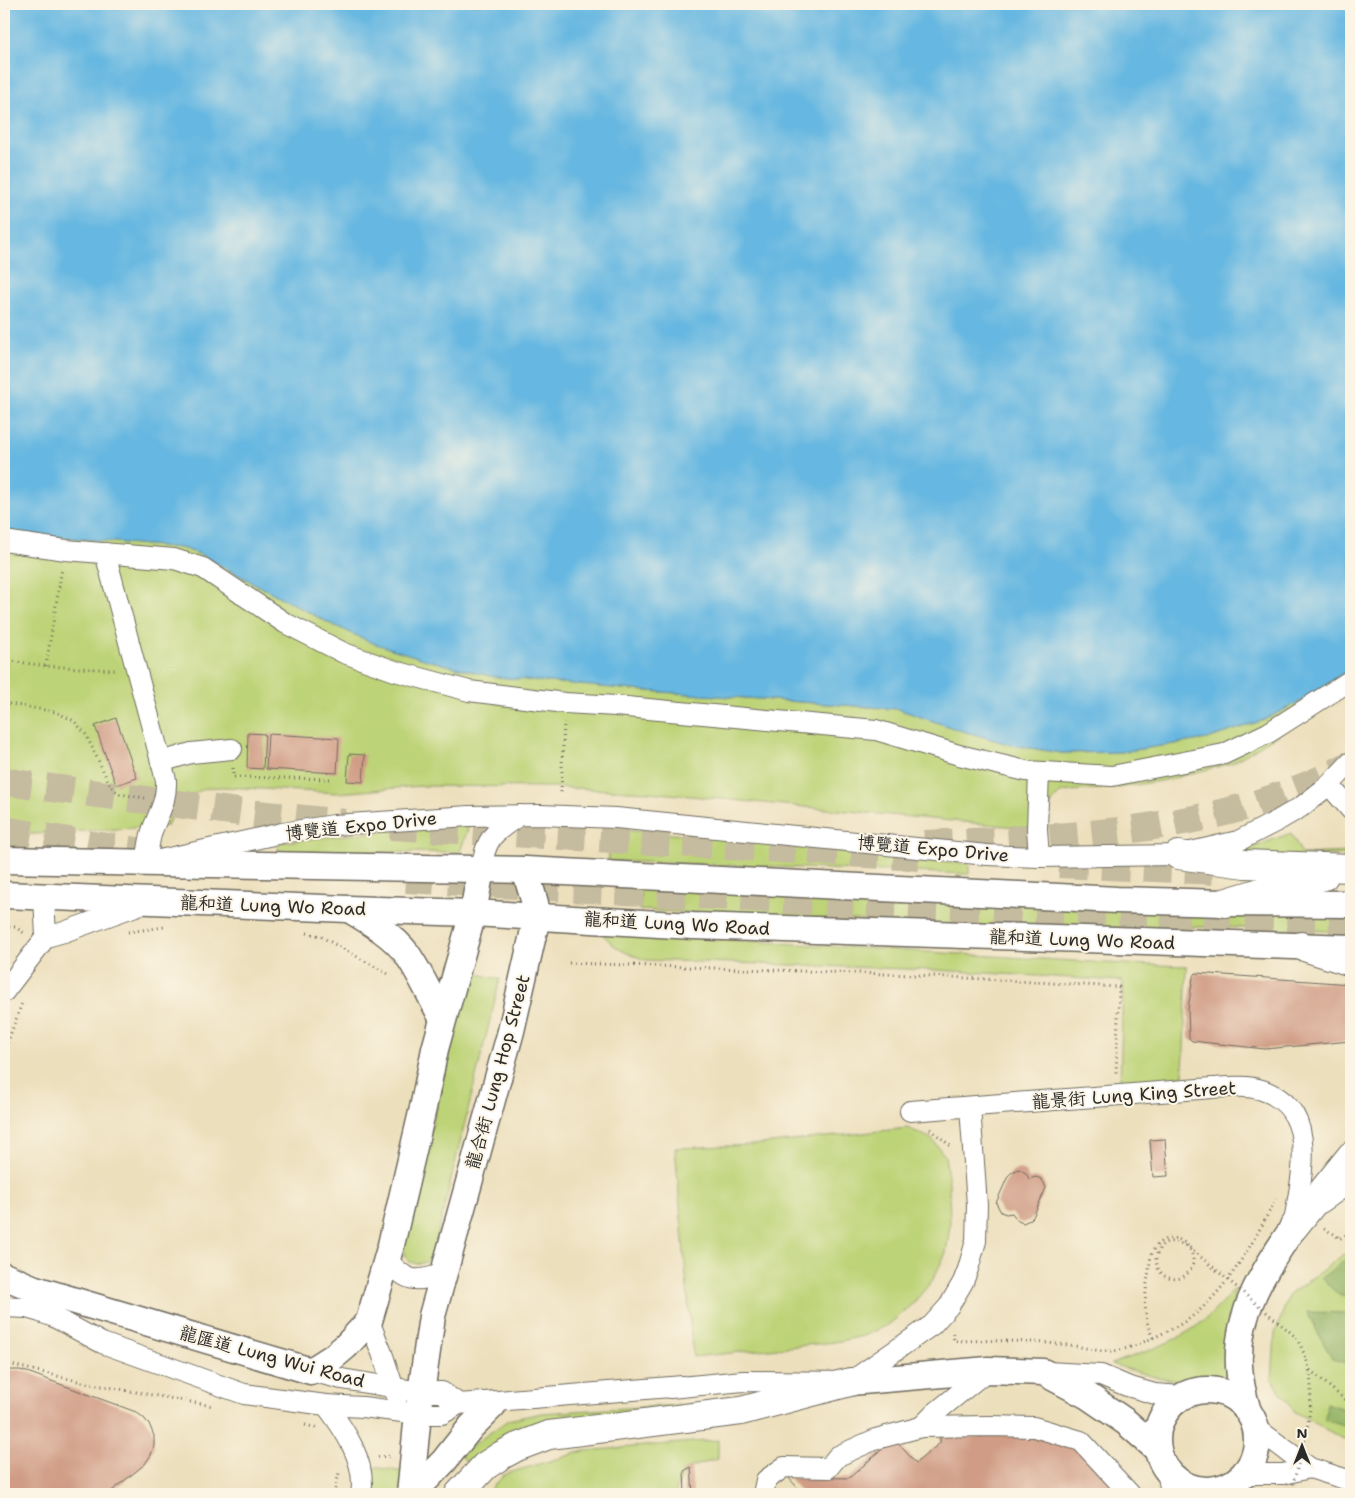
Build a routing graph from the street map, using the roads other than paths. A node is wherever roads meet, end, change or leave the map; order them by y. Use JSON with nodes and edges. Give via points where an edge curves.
{"nodes":[{"id":1,"x":4,"y":541,"type":"edge"},
{"id":2,"x":105,"y":553,"type":"junction"},
{"id":3,"x":1351,"y":680,"type":"edge"},
{"id":4,"x":232,"y":749,"type":"road end"},
{"id":5,"x":161,"y":762,"type":"junction"},
{"id":6,"x":1351,"y":762,"type":"edge"},
{"id":7,"x":1039,"y":772,"type":"junction"},
{"id":8,"x":1328,"y":785,"type":"junction"},
{"id":9,"x":1351,"y":810,"type":"edge"},
{"id":10,"x":520,"y":815,"type":"junction"},
{"id":11,"x":1178,"y":855,"type":"junction"},
{"id":12,"x":1039,"y":857,"type":"junction"},
{"id":13,"x":4,"y":860,"type":"edge"},
{"id":14,"x":146,"y":863,"type":"junction"},
{"id":15,"x":1351,"y":868,"type":"edge"},
{"id":16,"x":481,"y":869,"type":"junction"},
{"id":17,"x":525,"y":870,"type":"junction"},
{"id":18,"x":1351,"y":872,"type":"edge"},
{"id":19,"x":4,"y":895,"type":"edge"},
{"id":20,"x":44,"y":897,"type":"junction"},
{"id":21,"x":151,"y":901,"type":"junction"},
{"id":22,"x":1224,"y":903,"type":"junction"},
{"id":23,"x":1351,"y":904,"type":"edge"},
{"id":24,"x":348,"y":909,"type":"junction"},
{"id":25,"x":473,"y":913,"type":"junction"},
{"id":26,"x":537,"y":916,"type":"junction"},
{"id":27,"x":46,"y":937,"type":"junction"},
{"id":28,"x":1301,"y":946,"type":"junction"},
{"id":29,"x":1351,"y":948,"type":"edge"},
{"id":30,"x":1351,"y":962,"type":"edge"},
{"id":31,"x":4,"y":992,"type":"edge"},
{"id":32,"x":443,"y":1019,"type":"junction"},
{"id":33,"x":970,"y":1107,"type":"junction"},
{"id":34,"x":910,"y":1111,"type":"dead end"},
{"id":35,"x":1351,"y":1156,"type":"edge"},
{"id":36,"x":1351,"y":1182,"type":"edge"},
{"id":37,"x":1293,"y":1228,"type":"junction"},
{"id":38,"x":387,"y":1259,"type":"junction"},
{"id":39,"x":444,"y":1273,"type":"junction"},
{"id":40,"x":4,"y":1276,"type":"edge"},
{"id":41,"x":4,"y":1307,"type":"edge"},
{"id":42,"x":369,"y":1321,"type":"junction"},
{"id":43,"x":988,"y":1370,"type":"junction"},
{"id":44,"x":311,"y":1371,"type":"junction"},
{"id":45,"x":1043,"y":1372,"type":"junction"},
{"id":46,"x":850,"y":1382,"type":"junction"},
{"id":47,"x":683,"y":1386,"type":"junction"},
{"id":48,"x":394,"y":1387,"type":"junction"},
{"id":49,"x":1181,"y":1396,"type":"junction"},
{"id":50,"x":544,"y":1398,"type":"dead end"},
{"id":51,"x":459,"y":1404,"type":"junction"},
{"id":52,"x":326,"y":1405,"type":"junction"},
{"id":53,"x":493,"y":1405,"type":"joint"},
{"id":54,"x":413,"y":1406,"type":"junction"},
{"id":55,"x":1252,"y":1418,"type":"junction"},
{"id":56,"x":921,"y":1427,"type":"junction"},
{"id":57,"x":1310,"y":1468,"type":"junction"},
{"id":58,"x":1165,"y":1471,"type":"edge"},
{"id":59,"x":1351,"y":1481,"type":"edge"},
{"id":60,"x":1230,"y":1485,"type":"edge"},
{"id":61,"x":361,"y":1494,"type":"edge"},
{"id":62,"x":411,"y":1494,"type":"edge"},
{"id":63,"x":459,"y":1494,"type":"edge"},
{"id":64,"x":763,"y":1494,"type":"edge"},
{"id":65,"x":1130,"y":1494,"type":"edge"}],
"edges":[{"from":1,"to":2,"type":"street"},
{"from":2,"to":5,"type":"street"},
{"from":2,"to":7,"type":"street","via":[[174,559],[203,568],[286,624],[344,653],[469,691],[565,703],[876,730],[959,755]]},
{"from":3,"to":7,"type":"street","via":[[1268,733],[1224,754],[1112,776]]},
{"from":4,"to":5,"type":"street","via":[[191,753]]},
{"from":5,"to":14,"type":"street","via":[[166,792],[152,831]]},
{"from":6,"to":8,"type":"street","name":"博覽道 Expo Drive"},
{"from":7,"to":12,"type":"street"},
{"from":8,"to":9,"type":"street"},
{"from":8,"to":11,"type":"street","name":"博覽道 Expo Drive","via":[[1301,807],[1238,840]]},
{"from":10,"to":12,"type":"street","name":"博覽道 Expo Drive","via":[[616,818],[978,854]]},
{"from":10,"to":14,"type":"street","name":"博覽道 Expo Drive","via":[[334,825]]},
{"from":10,"to":16,"type":"street","via":[[488,840]]},
{"from":11,"to":12,"type":"street","name":"博覽道 Expo Drive"},
{"from":11,"to":15,"type":"highway","via":[[1245,864]]},
{"from":13,"to":14,"type":"main road"},
{"from":14,"to":16,"type":"main road"},
{"from":16,"to":17,"type":"main road"},
{"from":16,"to":25,"type":"main road"},
{"from":17,"to":22,"type":"main road"},
{"from":17,"to":26,"type":"main road","name":"龍合街 Lung Hop Street"},
{"from":18,"to":22,"type":"highway","via":[[1277,887]]},
{"from":19,"to":20,"type":"main road","name":"龍和道 Lung Wo Road"},
{"from":20,"to":21,"type":"main road","name":"龍和道 Lung Wo Road"},
{"from":20,"to":27,"type":"street"},
{"from":21,"to":24,"type":"main road","name":"龍和道 Lung Wo Road"},
{"from":21,"to":27,"type":"street"},
{"from":22,"to":23,"type":"main road"},
{"from":24,"to":25,"type":"main road","name":"龍和道 Lung Wo Road"},
{"from":24,"to":32,"type":"main road","via":[[385,933],[407,954]]},
{"from":25,"to":26,"type":"main road","name":"龍和道 Lung Wo Road"},
{"from":25,"to":32,"type":"main road"},
{"from":26,"to":28,"type":"main road","name":"龍和道 Lung Wo Road","via":[[712,927]]},
{"from":26,"to":39,"type":"main road","name":"龍合街 Lung Hop Street","via":[[511,1031]]},
{"from":27,"to":31,"type":"street"},
{"from":28,"to":29,"type":"main road","name":"龍和道 Lung Wo Road"},
{"from":28,"to":30,"type":"highway"},
{"from":32,"to":38,"type":"main road"},
{"from":33,"to":34,"type":"street","name":"龍景街 Lung King Street"},
{"from":33,"to":37,"type":"street","name":"龍景街 Lung King Street","via":[[1212,1088],[1248,1088],[1272,1094],[1291,1110],[1303,1137]]},
{"from":33,"to":46,"type":"street","via":[[977,1225],[973,1254],[963,1282],[949,1306],[932,1325]]},
{"from":35,"to":37,"type":"highway"},
{"from":36,"to":37,"type":"street"},
{"from":37,"to":55,"type":"main road","via":[[1266,1268],[1245,1316],[1239,1365]]},
{"from":38,"to":39,"type":"street","via":[[396,1271],[410,1280]]},
{"from":38,"to":42,"type":"main road"},
{"from":39,"to":54,"type":"main road","name":"龍合街 Lung Hop Street"},
{"from":40,"to":44,"type":"main road","name":"龍匯道 Lung Wui Road","via":[[35,1289]]},
{"from":41,"to":52,"type":"street","name":"龍匯道 Lung Wui Road","via":[[26,1308],[54,1317],[102,1343],[244,1394]]},
{"from":42,"to":44,"type":"main road","via":[[346,1346]]},
{"from":42,"to":48,"type":"street"},
{"from":43,"to":45,"type":"main road"},
{"from":43,"to":46,"type":"main road"},
{"from":43,"to":56,"type":"street"},
{"from":44,"to":48,"type":"street","name":"龍匯道 Lung Wui Road","via":[[342,1380]]},
{"from":45,"to":49,"type":"street","via":[[1101,1375],[1155,1394]]},
{"from":45,"to":58,"type":"main road","via":[[1088,1396],[1126,1422]]},
{"from":46,"to":47,"type":"street","via":[[742,1380]]},
{"from":46,"to":63,"type":"highway","via":[[740,1411],[568,1432],[532,1440],[485,1466]]},
{"from":47,"to":50,"type":"street"},
{"from":47,"to":51,"type":"street"},
{"from":48,"to":54,"type":"street","name":"龍匯道 Lung Wui Road"},
{"from":49,"to":55,"type":"main road","via":[[1199,1390],[1220,1391],[1240,1400]]},
{"from":49,"to":58,"type":"main road","via":[[1160,1420],[1156,1440]]},
{"from":51,"to":53,"type":"street"},
{"from":51,"to":54,"type":"street","name":"龍匯道 Lung Wui Road","via":[[442,1392]]},
{"from":52,"to":54,"type":"street","name":"龍匯道 Lung Wui Road"},
{"from":52,"to":61,"type":"street","via":[[344,1429],[358,1460]]},
{"from":53,"to":62,"type":"main road"},
{"from":54,"to":62,"type":"main road","name":"龍合街 Lung Hop Street"},
{"from":55,"to":57,"type":"street"},
{"from":55,"to":60,"type":"main road","via":[[1258,1441],[1256,1454]]},
{"from":56,"to":64,"type":"street","via":[[876,1439],[838,1456],[828,1468],[784,1467],[766,1480]]},
{"from":56,"to":65,"type":"street","via":[[1034,1427],[1081,1441]]},
{"from":57,"to":59,"type":"street"},
{"from":57,"to":60,"type":"street"},
{"from":58,"to":60,"type":"main road","via":[[1194,1488],[1206,1490]]}]}
